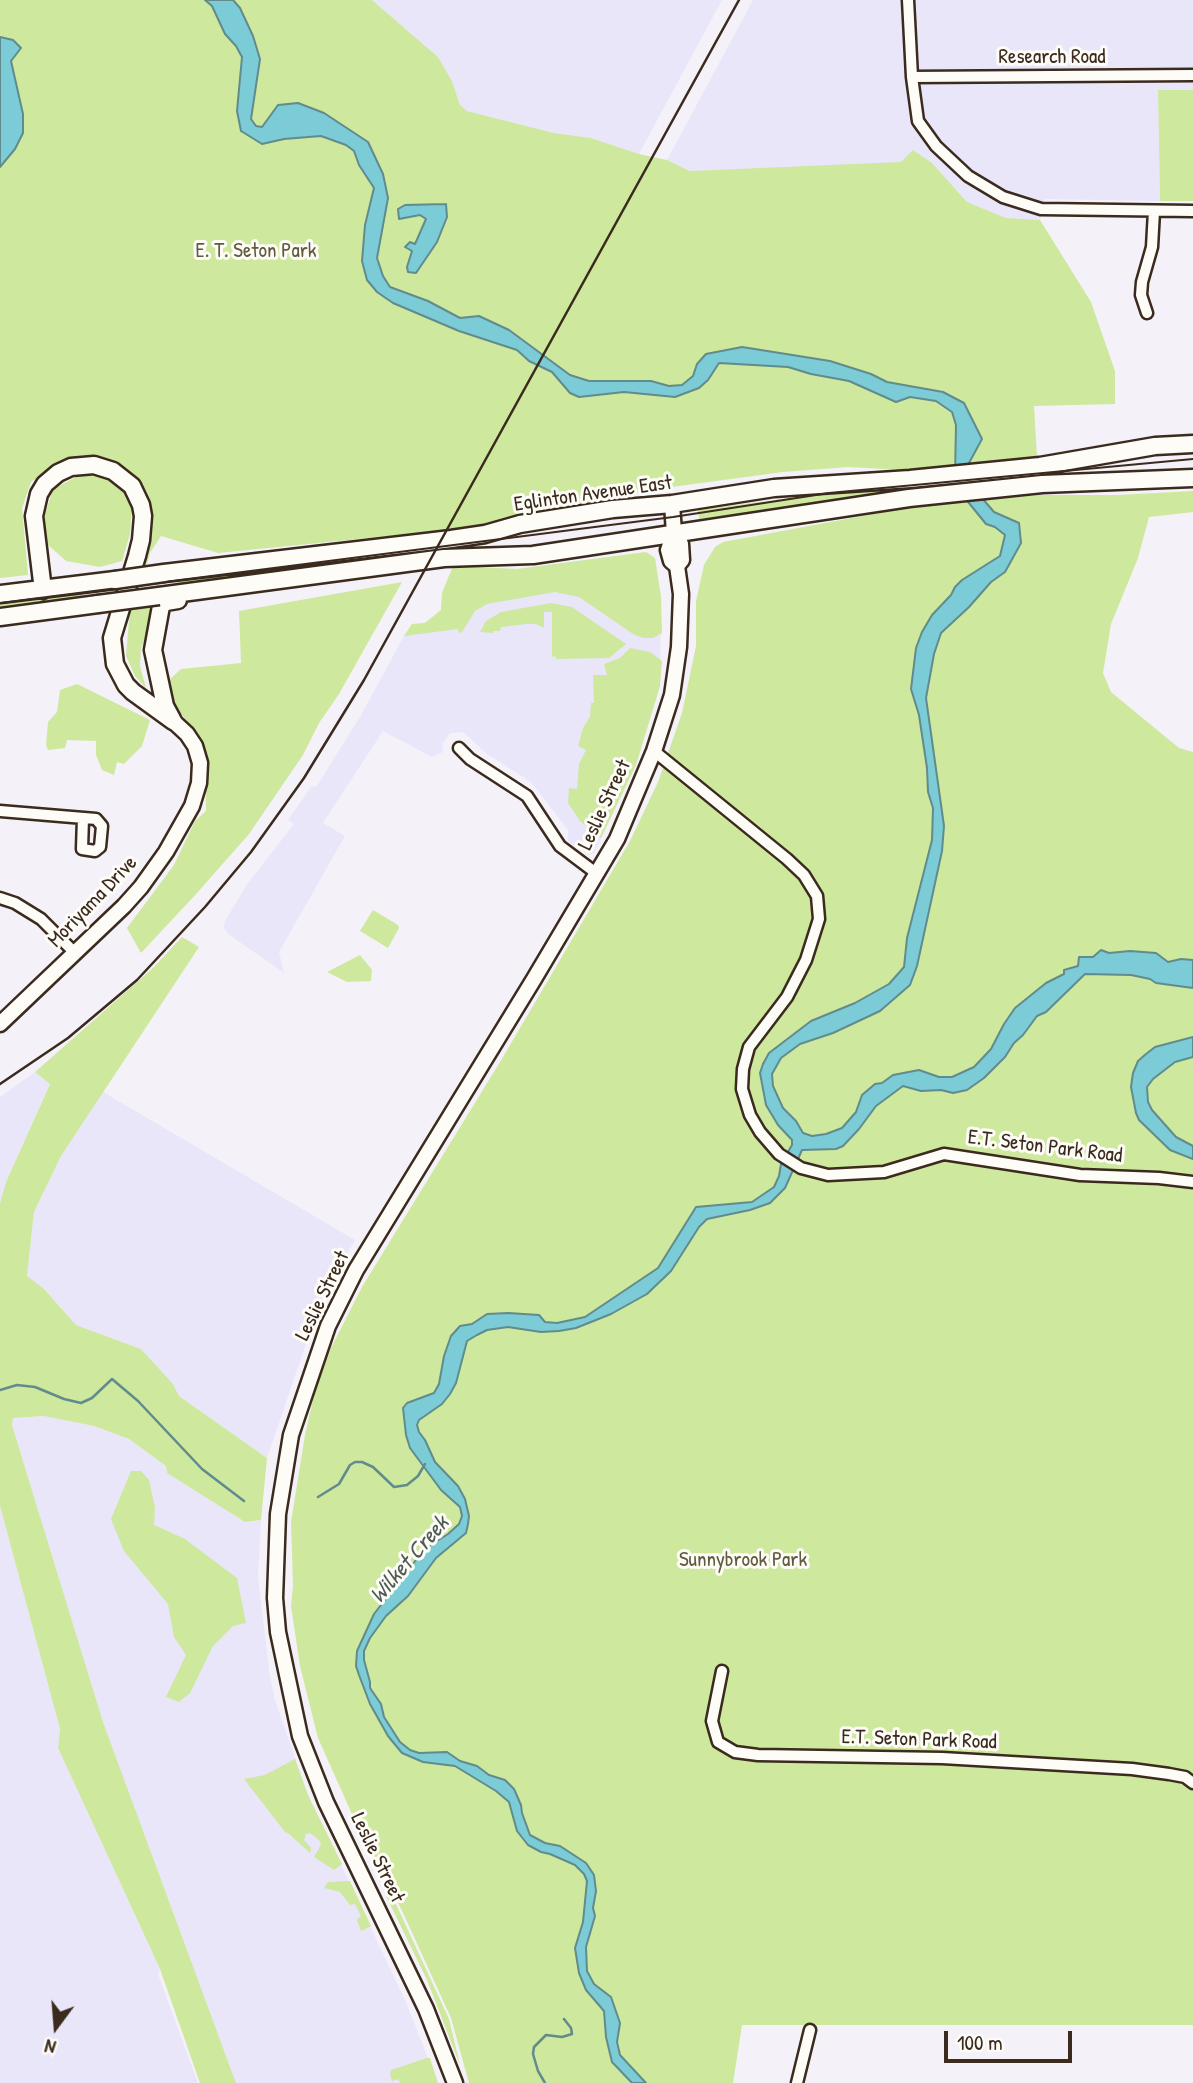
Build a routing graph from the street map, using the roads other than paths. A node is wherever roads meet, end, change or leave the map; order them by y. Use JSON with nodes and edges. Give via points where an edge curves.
{"nodes":[{"id":1,"x":908,"y":0,"type":"edge"},
{"id":2,"x":1193,"y":75,"type":"edge"},
{"id":3,"x":912,"y":77,"type":"junction"},
{"id":4,"x":1154,"y":211,"type":"junction"},
{"id":5,"x":1193,"y":211,"type":"edge"},
{"id":6,"x":1147,"y":313,"type":"dead end"},
{"id":7,"x":1193,"y":444,"type":"edge"},
{"id":8,"x":1193,"y":478,"type":"edge"},
{"id":9,"x":672,"y":504,"type":"junction"},
{"id":10,"x":674,"y":533,"type":"junction"},
{"id":11,"x":272,"y":581,"type":"junction"},
{"id":12,"x":43,"y":590,"type":"junction"},
{"id":13,"x":0,"y":594,"type":"edge"},
{"id":14,"x":0,"y":617,"type":"edge"},
{"id":15,"x":173,"y":721,"type":"junction"},
{"id":16,"x":459,"y":748,"type":"dead end"},
{"id":17,"x":654,"y":751,"type":"junction"},
{"id":18,"x":0,"y":811,"type":"edge"},
{"id":19,"x":83,"y":818,"type":"dead end"},
{"id":20,"x":596,"y":873,"type":"junction"},
{"id":21,"x":0,"y":898,"type":"edge"},
{"id":22,"x":75,"y":953,"type":"junction"},
{"id":23,"x":0,"y":1024,"type":"edge"},
{"id":24,"x":1193,"y":1182,"type":"edge"},
{"id":25,"x":722,"y":1671,"type":"dead end"},
{"id":26,"x":1193,"y":1783,"type":"edge"},
{"id":27,"x":810,"y":2030,"type":"dead end"},
{"id":28,"x":455,"y":2083,"type":"edge"},
{"id":29,"x":797,"y":2083,"type":"edge"}],
"edges":[{"from":1,"to":3,"type":"street"},
{"from":2,"to":3,"type":"street","name":"Research Road"},
{"from":3,"to":4,"type":"street","via":[[918,121],[968,176],[1041,209]]},
{"from":4,"to":5,"type":"street"},
{"from":4,"to":6,"type":"street","via":[[1152,247],[1141,295]]},
{"from":7,"to":9,"type":"main road","name":"Eglinton Avenue East","via":[[1040,466],[774,488]]},
{"from":8,"to":10,"type":"main road","via":[[1042,484],[909,498]]},
{"from":9,"to":10,"type":"main road","name":"Leslie Street"},
{"from":9,"to":12,"type":"main road","name":"Eglinton Avenue East","bridge":true,"via":[[520,524],[462,538]]},
{"from":10,"to":11,"type":"main road","via":[[533,555],[444,558]]},
{"from":10,"to":17,"type":"main road","name":"Leslie Street","via":[[681,544],[682,560],[677,566],[679,648],[672,695]]},
{"from":11,"to":14,"type":"main road","bridge":true},
{"from":11,"to":15,"type":"main road","via":[[161,606],[153,650],[165,706]]},
{"from":12,"to":13,"type":"main road","name":"Eglinton Avenue East"},
{"from":12,"to":15,"type":"main road","via":[[34,516],[39,494],[58,473],[71,467],[94,465],[113,471],[132,486],[143,516],[142,540],[112,638],[115,664],[133,692]]},
{"from":15,"to":22,"type":"main road","name":"Moriyama Drive","via":[[198,754],[197,794],[141,887]]},
{"from":16,"to":20,"type":"street","via":[[527,796],[560,846]]},
{"from":17,"to":20,"type":"main road","name":"Leslie Street","via":[[617,839]]},
{"from":17,"to":24,"type":"street","name":"E.T. Seton Park Road","via":[[804,874],[817,895],[820,919],[806,960],[787,997],[749,1047],[743,1069],[750,1115],[784,1158],[820,1175],[884,1172],[944,1154],[1080,1175]]},
{"from":18,"to":19,"type":"street"},
{"from":20,"to":28,"type":"main road","name":"Leslie Street","via":[[356,1270],[328,1326],[291,1435],[278,1514],[278,1632],[300,1736],[326,1802],[426,2009]]},
{"from":21,"to":22,"type":"street","via":[[41,919]]},
{"from":22,"to":23,"type":"main road","name":"Moriyama Drive"},
{"from":25,"to":26,"type":"street","name":"E.T. Seton Park Road","via":[[712,1721],[718,1742],[735,1752],[1132,1769],[1185,1777]]},
{"from":27,"to":29,"type":"street"}]}
